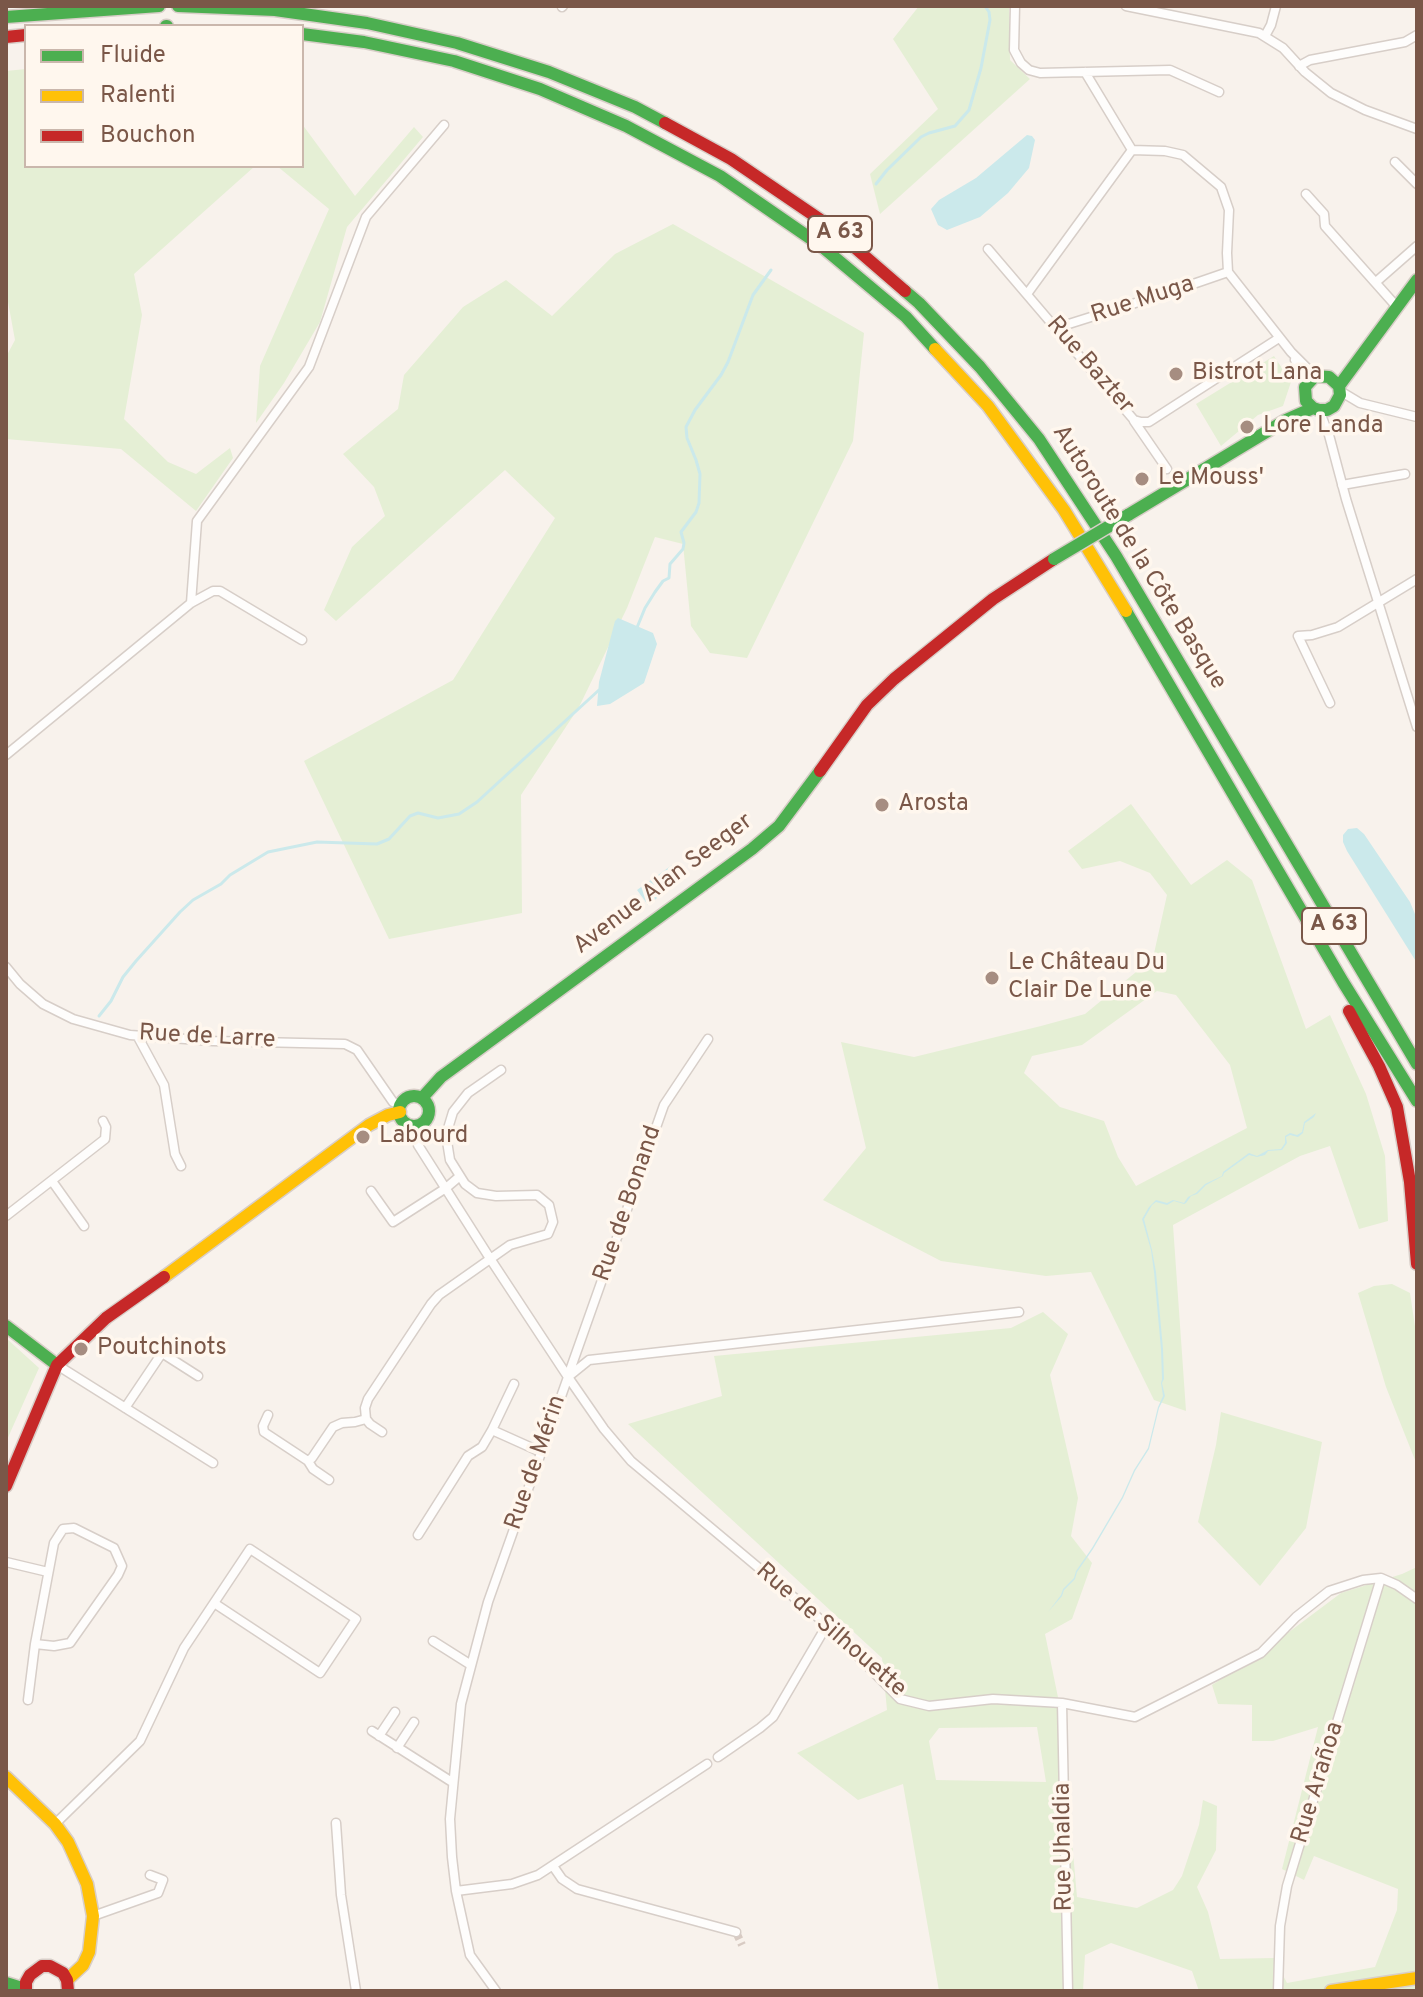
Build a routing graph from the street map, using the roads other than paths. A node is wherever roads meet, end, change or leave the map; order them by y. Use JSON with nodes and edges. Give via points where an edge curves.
{"nodes":[{"id":1,"x":159,"y":6,"type":"edge"},
{"id":2,"x":178,"y":6,"type":"edge"},
{"id":3,"x":1015,"y":6,"type":"edge"},
{"id":4,"x":1126,"y":6,"type":"edge"},
{"id":5,"x":1276,"y":6,"type":"edge"},
{"id":6,"x":6,"y":17,"type":"edge"},
{"id":7,"x":304,"y":34,"type":"edge"},
{"id":8,"x":1417,"y":35,"type":"edge"},
{"id":9,"x":1265,"y":36,"type":"junction"},
{"id":10,"x":1299,"y":66,"type":"junction"},
{"id":11,"x":1085,"y":72,"type":"junction"},
{"id":12,"x":1219,"y":92,"type":"dead end"},
{"id":13,"x":444,"y":125,"type":"dead end"},
{"id":14,"x":1417,"y":129,"type":"edge"},
{"id":15,"x":1132,"y":150,"type":"junction"},
{"id":16,"x":1395,"y":162,"type":"dead end"},
{"id":17,"x":1417,"y":184,"type":"edge"},
{"id":18,"x":1306,"y":194,"type":"dead end"},
{"id":19,"x":1417,"y":246,"type":"edge"},
{"id":20,"x":988,"y":249,"type":"dead end"},
{"id":21,"x":1228,"y":272,"type":"junction"},
{"id":22,"x":1417,"y":280,"type":"edge"},
{"id":23,"x":1376,"y":282,"type":"junction"},
{"id":24,"x":1027,"y":294,"type":"junction"},
{"id":25,"x":1397,"y":307,"type":"junction"},
{"id":26,"x":1056,"y":328,"type":"junction"},
{"id":27,"x":1279,"y":338,"type":"junction"},
{"id":28,"x":1291,"y":352,"type":"junction"},
{"id":29,"x":1307,"y":383,"type":"junction"},
{"id":30,"x":1328,"y":395,"type":"junction"},
{"id":31,"x":1305,"y":397,"type":"junction"},
{"id":32,"x":1417,"y":417,"type":"edge"},
{"id":33,"x":1134,"y":420,"type":"junction"},
{"id":34,"x":1286,"y":420,"type":"junction"},
{"id":35,"x":1167,"y":469,"type":"dead end"},
{"id":36,"x":1405,"y":474,"type":"dead end"},
{"id":37,"x":1342,"y":485,"type":"junction"},
{"id":38,"x":1417,"y":579,"type":"edge"},
{"id":39,"x":1378,"y":602,"type":"junction"},
{"id":40,"x":191,"y":603,"type":"junction"},
{"id":41,"x":302,"y":640,"type":"dead end"},
{"id":42,"x":1330,"y":703,"type":"dead end"},
{"id":43,"x":1417,"y":727,"type":"edge"},
{"id":44,"x":6,"y":755,"type":"edge"},
{"id":45,"x":6,"y":967,"type":"edge"},
{"id":46,"x":1343,"y":982,"type":"junction"},
{"id":47,"x":138,"y":1037,"type":"junction"},
{"id":48,"x":708,"y":1039,"type":"dead end"},
{"id":49,"x":1412,"y":1052,"type":"edge"},
{"id":50,"x":1417,"y":1064,"type":"edge"},
{"id":51,"x":501,"y":1070,"type":"dead end"},
{"id":52,"x":422,"y":1098,"type":"junction"},
{"id":53,"x":1417,"y":1101,"type":"edge"},
{"id":54,"x":400,"y":1108,"type":"junction"},
{"id":55,"x":103,"y":1121,"type":"dead end"},
{"id":56,"x":414,"y":1126,"type":"junction"},
{"id":57,"x":181,"y":1166,"type":"dead end"},
{"id":58,"x":460,"y":1176,"type":"junction"},
{"id":59,"x":52,"y":1181,"type":"junction"},
{"id":60,"x":446,"y":1188,"type":"junction"},
{"id":61,"x":371,"y":1191,"type":"dead end"},
{"id":62,"x":6,"y":1216,"type":"edge"},
{"id":63,"x":84,"y":1226,"type":"dead end"},
{"id":64,"x":491,"y":1260,"type":"junction"},
{"id":65,"x":1417,"y":1264,"type":"edge"},
{"id":66,"x":1019,"y":1312,"type":"dead end"},
{"id":67,"x":6,"y":1326,"type":"edge"},
{"id":68,"x":57,"y":1365,"type":"junction"},
{"id":69,"x":198,"y":1376,"type":"dead end"},
{"id":70,"x":568,"y":1377,"type":"junction"},
{"id":71,"x":514,"y":1384,"type":"dead end"},
{"id":72,"x":125,"y":1408,"type":"junction"},
{"id":73,"x":268,"y":1415,"type":"dead end"},
{"id":74,"x":366,"y":1419,"type":"junction"},
{"id":75,"x":492,"y":1430,"type":"junction"},
{"id":76,"x":382,"y":1432,"type":"dead end"},
{"id":77,"x":541,"y":1452,"type":"junction"},
{"id":78,"x":308,"y":1461,"type":"junction"},
{"id":79,"x":213,"y":1463,"type":"dead end"},
{"id":80,"x":329,"y":1480,"type":"dead end"},
{"id":81,"x":6,"y":1486,"type":"edge"},
{"id":82,"x":418,"y":1535,"type":"dead end"},
{"id":83,"x":6,"y":1562,"type":"edge"},
{"id":84,"x":48,"y":1572,"type":"junction"},
{"id":85,"x":1381,"y":1578,"type":"junction"},
{"id":86,"x":1417,"y":1599,"type":"edge"},
{"id":87,"x":214,"y":1603,"type":"junction"},
{"id":88,"x":827,"y":1625,"type":"junction"},
{"id":89,"x":433,"y":1641,"type":"dead end"},
{"id":90,"x":35,"y":1644,"type":"junction"},
{"id":91,"x":471,"y":1665,"type":"junction"},
{"id":92,"x":28,"y":1700,"type":"dead end"},
{"id":93,"x":1062,"y":1703,"type":"junction"},
{"id":94,"x":395,"y":1712,"type":"dead end"},
{"id":95,"x":414,"y":1722,"type":"dead end"},
{"id":96,"x":397,"y":1748,"type":"junction"},
{"id":97,"x":718,"y":1757,"type":"dead end"},
{"id":98,"x":707,"y":1764,"type":"dead end"},
{"id":99,"x":6,"y":1777,"type":"edge"},
{"id":100,"x":452,"y":1782,"type":"junction"},
{"id":101,"x":336,"y":1823,"type":"dead end"},
{"id":102,"x":55,"y":1824,"type":"junction"},
{"id":103,"x":553,"y":1866,"type":"junction"},
{"id":104,"x":150,"y":1875,"type":"dead end"},
{"id":105,"x":456,"y":1891,"type":"junction"},
{"id":106,"x":93,"y":1916,"type":"junction"},
{"id":107,"x":736,"y":1932,"type":"dead end"},
{"id":108,"x":1417,"y":1978,"type":"edge"},
{"id":109,"x":6,"y":1983,"type":"edge"},
{"id":110,"x":70,"y":1987,"type":"edge"},
{"id":111,"x":26,"y":1990,"type":"edge"},
{"id":112,"x":356,"y":1991,"type":"edge"},
{"id":113,"x":496,"y":1991,"type":"edge"},
{"id":114,"x":1068,"y":1991,"type":"edge"},
{"id":115,"x":1278,"y":1991,"type":"edge"},
{"id":116,"x":1331,"y":1991,"type":"edge"}],
"edges":[{"from":1,"to":6,"type":"main road"},
{"from":2,"to":49,"type":"main road","name":"Autoroute de la Côte Basque","number":"A 63","via":[[275,10],[367,23],[457,43],[549,72],[635,107],[731,159],[831,227],[919,303],[1039,439],[1116,556]]},
{"from":3,"to":11,"type":"street","via":[[1014,50],[1021,63],[1040,73]]},
{"from":4,"to":9,"type":"street"},
{"from":5,"to":9,"type":"street"},
{"from":7,"to":46,"type":"main road","name":"Autoroute de la Côte Basque","number":"A 63","via":[[454,61],[540,89],[626,126],[720,176],[820,245],[906,317],[988,406],[1064,510]]},
{"from":8,"to":10,"type":"street"},
{"from":9,"to":10,"type":"street"},
{"from":10,"to":14,"type":"street","via":[[1331,93]]},
{"from":11,"to":12,"type":"street","via":[[1170,70]]},
{"from":11,"to":15,"type":"street"},
{"from":13,"to":40,"type":"street","via":[[366,217],[309,367],[197,521]]},
{"from":15,"to":21,"type":"street","via":[[1183,155],[1221,187],[1229,210]]},
{"from":15,"to":24,"type":"street","name":"Rue Bazter"},
{"from":16,"to":17,"type":"street"},
{"from":18,"to":23,"type":"street","via":[[1324,214],[1325,226]]},
{"from":19,"to":23,"type":"street"},
{"from":20,"to":24,"type":"street","name":"Rue Bazter"},
{"from":21,"to":26,"type":"street","name":"Rue Muga"},
{"from":21,"to":27,"type":"street"},
{"from":22,"to":25,"type":"main road"},
{"from":23,"to":25,"type":"street"},
{"from":24,"to":26,"type":"street","name":"Rue Bazter"},
{"from":25,"to":30,"type":"main road"},
{"from":26,"to":33,"type":"street","name":"Rue Bazter"},
{"from":27,"to":28,"type":"street"},
{"from":27,"to":33,"type":"street","name":"Rue Bazter","via":[[1149,422]]},
{"from":28,"to":29,"type":"street"},
{"from":28,"to":30,"type":"street"},
{"from":29,"to":30,"type":"main road","via":[[1311,379]]},
{"from":29,"to":31,"type":"main road"},
{"from":30,"to":31,"type":"main road"},
{"from":30,"to":32,"type":"street"},
{"from":30,"to":34,"type":"main road"},
{"from":30,"to":37,"type":"street","via":[[1329,435]]},
{"from":31,"to":34,"type":"main road"},
{"from":33,"to":35,"type":"street"},
{"from":34,"to":52,"type":"main road","name":"Avenue Alan Seeger","bridge":true,"via":[[993,599],[867,705],[779,826],[441,1077]]},
{"from":36,"to":37,"type":"street"},
{"from":37,"to":39,"type":"street"},
{"from":38,"to":39,"type":"street"},
{"from":39,"to":42,"type":"street","via":[[1338,627],[1298,636]]},
{"from":39,"to":43,"type":"street"},
{"from":40,"to":41,"type":"street","via":[[220,591]]},
{"from":40,"to":44,"type":"street"},
{"from":45,"to":47,"type":"street","name":"Rue de Larre","via":[[43,1004],[73,1019]]},
{"from":46,"to":53,"type":"main road","name":"Autoroute de la Côte Basque","number":"A 63"},
{"from":46,"to":65,"type":"main road","via":[[1347,1007],[1397,1107]]},
{"from":47,"to":54,"type":"street","name":"Rue de Larre","via":[[345,1044],[357,1050]]},
{"from":47,"to":57,"type":"street","via":[[164,1085]]},
{"from":48,"to":70,"type":"street","name":"Rue de Bonand","via":[[664,1105]]},
{"from":49,"to":50,"type":"main road","name":"Autoroute de la Côte Basque","number":"A 63"},
{"from":51,"to":58,"type":"street","via":[[468,1093],[453,1112],[446,1135],[450,1160]]},
{"from":52,"to":54,"type":"main road","via":[[412,1096]]},
{"from":52,"to":56,"type":"main road","via":[[429,1115]]},
{"from":54,"to":56,"type":"main road","via":[[402,1120]]},
{"from":54,"to":68,"type":"main road","via":[[369,1125],[106,1318]]},
{"from":55,"to":59,"type":"street","via":[[105,1139]]},
{"from":56,"to":60,"type":"street","name":"Rue de Silhouette","via":[[418,1145]]},
{"from":58,"to":60,"type":"street"},
{"from":58,"to":64,"type":"street","via":[[477,1193],[537,1195],[549,1205],[553,1222],[548,1234],[510,1245]]},
{"from":59,"to":62,"type":"street"},
{"from":59,"to":63,"type":"street"},
{"from":60,"to":61,"type":"street","via":[[393,1222]]},
{"from":60,"to":64,"type":"street","name":"Rue de Silhouette"},
{"from":64,"to":70,"type":"street","name":"Rue de Silhouette"},
{"from":64,"to":74,"type":"street","via":[[431,1304],[368,1399]]},
{"from":66,"to":70,"type":"street","name":"Rue de Mérin","via":[[589,1360]]},
{"from":67,"to":68,"type":"main road"},
{"from":68,"to":72,"type":"street"},
{"from":68,"to":81,"type":"main road"},
{"from":69,"to":72,"type":"street","via":[[162,1353]]},
{"from":70,"to":77,"type":"street","name":"Rue de Mérin"},
{"from":70,"to":88,"type":"street","name":"Rue de Silhouette","via":[[631,1461]]},
{"from":71,"to":75,"type":"street"},
{"from":72,"to":79,"type":"street"},
{"from":73,"to":78,"type":"street","via":[[264,1432]]},
{"from":74,"to":76,"type":"street"},
{"from":74,"to":78,"type":"street","via":[[333,1427]]},
{"from":75,"to":77,"type":"street"},
{"from":75,"to":82,"type":"street","via":[[482,1447],[468,1456]]},
{"from":77,"to":91,"type":"street","name":"Rue de Mérin"},
{"from":78,"to":80,"type":"street"},
{"from":83,"to":84,"type":"street"},
{"from":84,"to":90,"type":"street"},
{"from":84,"to":90,"type":"street","via":[[54,1543],[63,1529],[74,1528],[114,1548],[122,1566],[70,1643]]},
{"from":85,"to":86,"type":"street"},
{"from":85,"to":93,"type":"street","name":"Rue de Silhouette","via":[[1329,1591],[1261,1653],[1135,1717]]},
{"from":85,"to":115,"type":"street","name":"Rue Arañoa","via":[[1287,1886]]},
{"from":87,"to":87,"type":"street","via":[[250,1549],[356,1619],[320,1673]]},
{"from":87,"to":102,"type":"street","via":[[184,1648],[140,1741]]},
{"from":88,"to":93,"type":"street","name":"Rue de Silhouette","via":[[900,1699],[929,1706],[993,1699]]},
{"from":88,"to":97,"type":"street","via":[[773,1717]]},
{"from":89,"to":91,"type":"street"},
{"from":90,"to":92,"type":"street"},
{"from":91,"to":100,"type":"street","name":"Rue de Mérin"},
{"from":93,"to":114,"type":"street","name":"Rue Uhaldia"},
{"from":94,"to":96,"type":"street","via":[[375,1733]]},
{"from":95,"to":96,"type":"street"},
{"from":96,"to":100,"type":"street"},
{"from":98,"to":103,"type":"street"},
{"from":99,"to":102,"type":"main road"},
{"from":100,"to":105,"type":"street","name":"Rue de Mérin"},
{"from":101,"to":112,"type":"street"},
{"from":102,"to":106,"type":"main road","via":[[87,1884]]},
{"from":103,"to":105,"type":"street","via":[[512,1884]]},
{"from":103,"to":107,"type":"street","via":[[577,1889]]},
{"from":104,"to":106,"type":"street","via":[[163,1880],[158,1893]]},
{"from":105,"to":113,"type":"street","name":"Rue de Mérin","via":[[470,1955]]},
{"from":106,"to":110,"type":"main road","via":[[89,1952]]},
{"from":108,"to":116,"type":"main road"},
{"from":109,"to":111,"type":"main road"},
{"from":110,"to":111,"type":"main road","via":[[57,1968],[42,1966],[30,1975]]}]}
